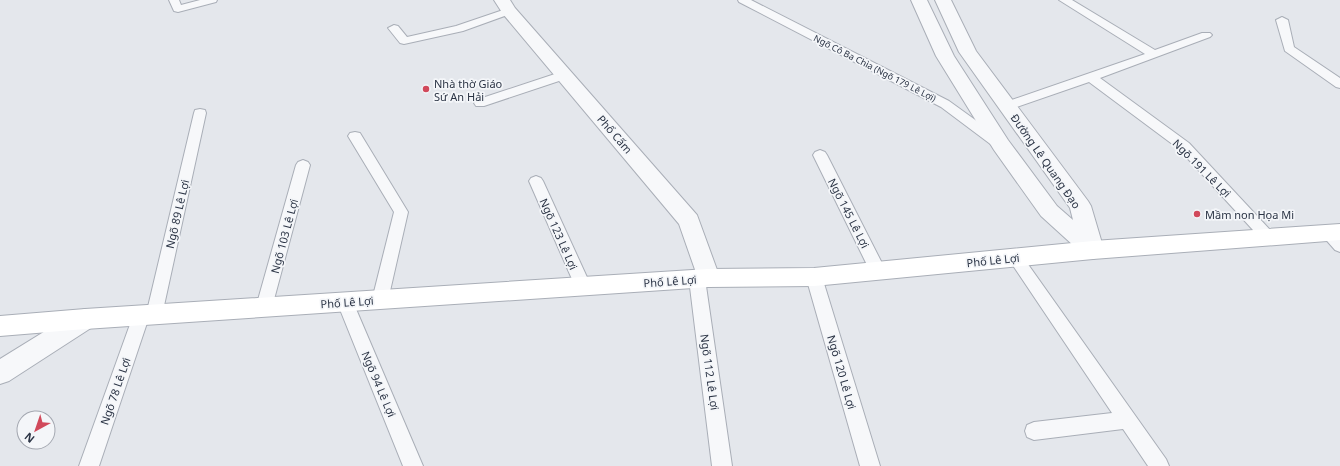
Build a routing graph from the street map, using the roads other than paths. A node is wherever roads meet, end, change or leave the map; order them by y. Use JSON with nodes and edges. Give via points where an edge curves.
{"nodes":[{"id":1,"x":174,"y":0,"type":"edge"},
{"id":2,"x":212,"y":0,"type":"edge"},
{"id":3,"x":743,"y":0,"type":"edge"},
{"id":4,"x":919,"y":0,"type":"edge"},
{"id":5,"x":943,"y":0,"type":"edge"},
{"id":6,"x":1064,"y":0,"type":"edge"},
{"id":7,"x":505,"y":5,"type":"edge"},
{"id":8,"x":1282,"y":20,"type":"dead end"},
{"id":9,"x":394,"y":28,"type":"dead end"},
{"id":10,"x":1206,"y":35,"type":"dead end"},
{"id":11,"x":1155,"y":55,"type":"junction"},
{"id":12,"x":564,"y":75,"type":"junction"},
{"id":13,"x":1091,"y":78,"type":"junction"},
{"id":14,"x":1340,"y":84,"type":"edge"},
{"id":15,"x":480,"y":103,"type":"dead end"},
{"id":16,"x":1007,"y":106,"type":"junction"},
{"id":17,"x":200,"y":113,"type":"dead end"},
{"id":18,"x":355,"y":136,"type":"dead end"},
{"id":19,"x":1001,"y":145,"type":"junction"},
{"id":20,"x":820,"y":154,"type":"dead end"},
{"id":21,"x":303,"y":165,"type":"dead end"},
{"id":22,"x":536,"y":181,"type":"dead end"},
{"id":23,"x":1268,"y":237,"type":"junction"},
{"id":24,"x":1336,"y":237,"type":"edge"},
{"id":25,"x":1093,"y":250,"type":"junction"},
{"id":26,"x":1015,"y":257,"type":"junction"},
{"id":27,"x":878,"y":271,"type":"junction"},
{"id":28,"x":814,"y":277,"type":"junction"},
{"id":29,"x":702,"y":279,"type":"junction"},
{"id":30,"x":583,"y":286,"type":"junction"},
{"id":31,"x":380,"y":300,"type":"junction"},
{"id":32,"x":345,"y":302,"type":"junction"},
{"id":33,"x":264,"y":307,"type":"junction"},
{"id":34,"x":147,"y":316,"type":"junction"},
{"id":35,"x":85,"y":319,"type":"junction"},
{"id":36,"x":0,"y":326,"type":"edge"},
{"id":37,"x":0,"y":373,"type":"edge"},
{"id":38,"x":1127,"y":420,"type":"junction"},
{"id":39,"x":1034,"y":431,"type":"dead end"},
{"id":40,"x":89,"y":466,"type":"edge"},
{"id":41,"x":413,"y":466,"type":"edge"},
{"id":42,"x":722,"y":466,"type":"edge"},
{"id":43,"x":870,"y":466,"type":"edge"},
{"id":44,"x":1159,"y":466,"type":"edge"}],
"edges":[{"from":1,"to":2,"type":"lane","via":[[178,9]]},
{"from":3,"to":19,"type":"lane","name":"Ngõ Cô Ba Chìa (Ngõ 179 Lê Lợi)","via":[[945,104]]},
{"from":4,"to":19,"type":"street","name":"Đường Lê Quang Đạo","via":[[945,56]]},
{"from":5,"to":16,"type":"street","name":"Đường Lê Quang Đạo","via":[[968,52]]},
{"from":6,"to":11,"type":"lane"},
{"from":7,"to":9,"type":"lane","via":[[459,29],[404,41]]},
{"from":7,"to":12,"type":"street","name":"Phố Cấm"},
{"from":8,"to":14,"type":"lane","via":[[1290,49]]},
{"from":10,"to":11,"type":"lane"},
{"from":11,"to":13,"type":"lane"},
{"from":12,"to":15,"type":"lane"},
{"from":12,"to":29,"type":"street","name":"Phố Cấm","via":[[689,221]]},
{"from":13,"to":16,"type":"lane"},
{"from":13,"to":23,"type":"lane","name":"Ngõ 191 Lê Lợi","via":[[1184,146]]},
{"from":16,"to":25,"type":"street","name":"Đường Lê Quang Đạo","via":[[1080,206]]},
{"from":17,"to":34,"type":"lane","name":"Ngõ 89 Lê Lợi"},
{"from":18,"to":31,"type":"lane","via":[[401,212]]},
{"from":19,"to":25,"type":"street","name":"Đường Lê Quang Đạo","via":[[1049,211]]},
{"from":20,"to":27,"type":"lane","name":"Ngõ 145 Lê Lợi"},
{"from":21,"to":33,"type":"lane","name":"Ngõ 103 Lê Lợi"},
{"from":22,"to":30,"type":"lane","name":"Ngõ 123 Lê Lợi"},
{"from":23,"to":24,"type":"main road","name":"Phố Lê Lợi"},
{"from":23,"to":25,"type":"main road","name":"Phố Lê Lợi"},
{"from":25,"to":26,"type":"main road","name":"Phố Lê Lợi"},
{"from":26,"to":27,"type":"main road","name":"Phố Lê Lợi"},
{"from":26,"to":38,"type":"lane"},
{"from":27,"to":28,"type":"main road","name":"Phố Lê Lợi"},
{"from":28,"to":29,"type":"main road","name":"Phố Lê Lợi"},
{"from":28,"to":43,"type":"lane","name":"Ngõ 120 Lê Lợi"},
{"from":29,"to":30,"type":"main road","name":"Phố Lê Lợi"},
{"from":29,"to":42,"type":"lane","name":"Ngõ 112 Lê Lợi"},
{"from":30,"to":31,"type":"main road","name":"Phố Lê Lợi"},
{"from":31,"to":32,"type":"main road","name":"Phố Lê Lợi"},
{"from":32,"to":33,"type":"main road","name":"Phố Lê Lợi"},
{"from":32,"to":41,"type":"lane","name":"Ngõ 94 Lê Lợi"},
{"from":33,"to":34,"type":"main road","name":"Phố Lê Lợi"},
{"from":34,"to":35,"type":"main road","name":"Phố Lê Lợi"},
{"from":34,"to":40,"type":"lane","name":"Ngõ 78 Lê Lợi"},
{"from":35,"to":36,"type":"main road","name":"Phố Lê Lợi"},
{"from":35,"to":37,"type":"street"},
{"from":38,"to":39,"type":"lane"},
{"from":38,"to":44,"type":"lane"}]}
